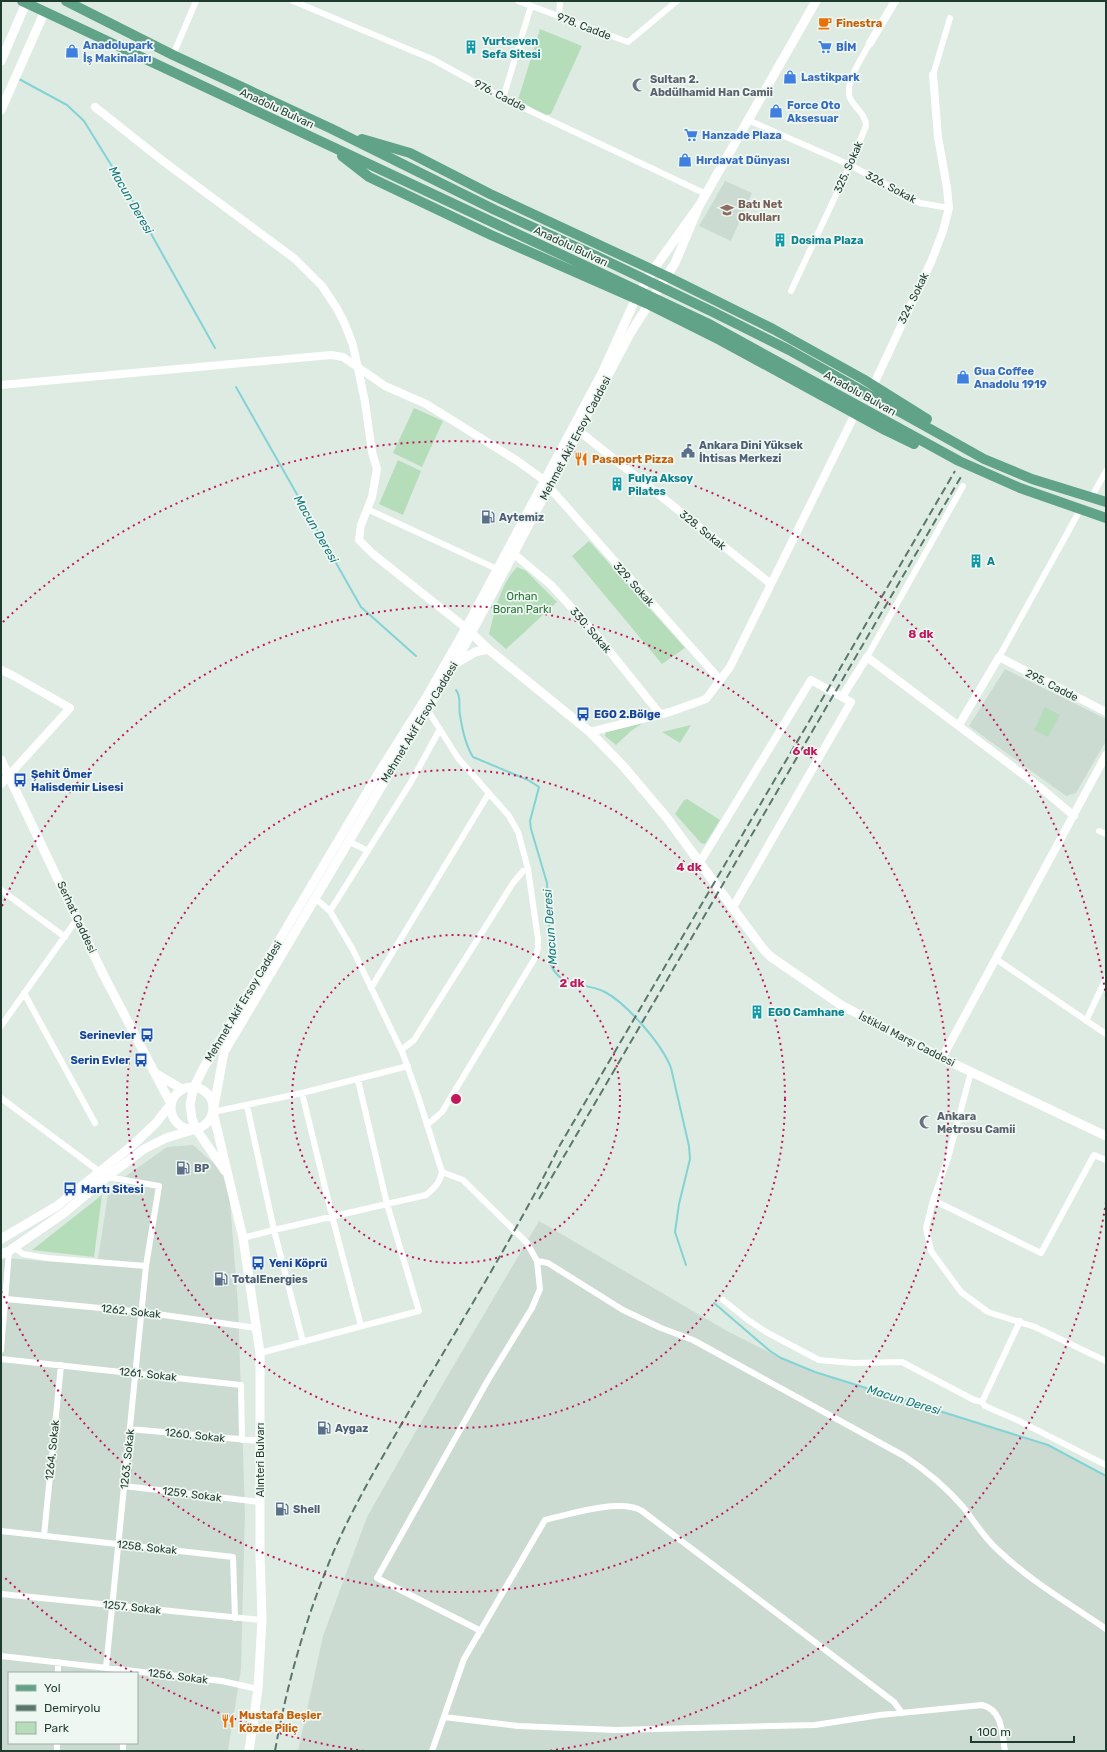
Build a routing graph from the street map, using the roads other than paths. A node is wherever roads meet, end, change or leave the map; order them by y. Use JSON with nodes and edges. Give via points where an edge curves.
{"nodes":[{"id":1,"x":66,"y":1,"type":"edge"},
{"id":2,"x":196,"y":1,"type":"edge"},
{"id":3,"x":293,"y":1,"type":"edge"},
{"id":4,"x":518,"y":1,"type":"edge"},
{"id":5,"x":560,"y":1,"type":"edge"},
{"id":6,"x":677,"y":1,"type":"edge"},
{"id":7,"x":816,"y":1,"type":"edge"},
{"id":8,"x":895,"y":1,"type":"edge"},
{"id":9,"x":24,"y":2,"type":"edge"},
{"id":10,"x":531,"y":6,"type":"junction"},
{"id":11,"x":44,"y":13,"type":"junction"},
{"id":12,"x":559,"y":16,"type":"junction"},
{"id":13,"x":950,"y":18,"type":"dead end"},
{"id":14,"x":870,"y":44,"type":"joint"},
{"id":15,"x":173,"y":55,"type":"junction"},
{"id":16,"x":1,"y":61,"type":"edge"},
{"id":17,"x":933,"y":75,"type":"joint"},
{"id":18,"x":503,"y":98,"type":"junction"},
{"id":19,"x":95,"y":106,"type":"dead end"},
{"id":20,"x":1,"y":110,"type":"edge"},
{"id":21,"x":748,"y":120,"type":"junction"},
{"id":22,"x":332,"y":129,"type":"junction"},
{"id":23,"x":326,"y":144,"type":"junction"},
{"id":24,"x":850,"y":165,"type":"junction"},
{"id":25,"x":706,"y":194,"type":"junction"},
{"id":26,"x":699,"y":206,"type":"junction"},
{"id":27,"x":949,"y":208,"type":"junction"},
{"id":28,"x":610,"y":250,"type":"junction"},
{"id":29,"x":653,"y":270,"type":"junction"},
{"id":30,"x":668,"y":277,"type":"junction"},
{"id":31,"x":597,"y":281,"type":"junction"},
{"id":32,"x":693,"y":289,"type":"junction"},
{"id":33,"x":790,"y":291,"type":"dead end"},
{"id":34,"x":636,"y":298,"type":"junction"},
{"id":35,"x":650,"y":305,"type":"junction"},
{"id":36,"x":679,"y":319,"type":"junction"},
{"id":37,"x":358,"y":366,"type":"junction"},
{"id":38,"x":1,"y":385,"type":"edge"},
{"id":39,"x":873,"y":386,"type":"junction"},
{"id":40,"x":855,"y":414,"type":"junction"},
{"id":41,"x":579,"y":431,"type":"junction"},
{"id":42,"x":963,"y":447,"type":"junction"},
{"id":43,"x":959,"y":461,"type":"junction"},
{"id":44,"x":1106,"y":471,"type":"edge"},
{"id":45,"x":546,"y":484,"type":"junction"},
{"id":46,"x":963,"y":486,"type":"dead end"},
{"id":47,"x":1091,"y":498,"type":"junction"},
{"id":48,"x":1106,"y":502,"type":"edge"},
{"id":49,"x":367,"y":509,"type":"junction"},
{"id":50,"x":1080,"y":510,"type":"junction"},
{"id":51,"x":1106,"y":518,"type":"edge"},
{"id":52,"x":514,"y":554,"type":"junction"},
{"id":53,"x":497,"y":569,"type":"junction"},
{"id":54,"x":771,"y":584,"type":"junction"},
{"id":55,"x":469,"y":630,"type":"junction"},
{"id":56,"x":461,"y":644,"type":"junction"},
{"id":57,"x":488,"y":649,"type":"junction"},
{"id":58,"x":475,"y":652,"type":"junction"},
{"id":59,"x":867,"y":657,"type":"junction"},
{"id":60,"x":999,"y":657,"type":"junction"},
{"id":61,"x":454,"y":664,"type":"junction"},
{"id":62,"x":1,"y":670,"type":"edge"},
{"id":63,"x":720,"y":680,"type":"junction"},
{"id":64,"x":842,"y":697,"type":"junction"},
{"id":65,"x":427,"y":709,"type":"junction"},
{"id":66,"x":1106,"y":712,"type":"edge"},
{"id":67,"x":660,"y":714,"type":"junction"},
{"id":68,"x":960,"y":725,"type":"junction"},
{"id":69,"x":440,"y":729,"type":"junction"},
{"id":70,"x":590,"y":732,"type":"junction"},
{"id":71,"x":1106,"y":755,"type":"edge"},
{"id":72,"x":1,"y":760,"type":"edge"},
{"id":73,"x":9,"y":774,"type":"junction"},
{"id":74,"x":1,"y":784,"type":"edge"},
{"id":75,"x":489,"y":793,"type":"junction"},
{"id":76,"x":1074,"y":816,"type":"junction"},
{"id":77,"x":1099,"y":831,"type":"dead end"},
{"id":78,"x":1106,"y":834,"type":"edge"},
{"id":79,"x":348,"y":841,"type":"junction"},
{"id":80,"x":368,"y":851,"type":"junction"},
{"id":81,"x":700,"y":862,"type":"junction"},
{"id":82,"x":528,"y":869,"type":"junction"},
{"id":83,"x":1,"y":890,"type":"edge"},
{"id":84,"x":315,"y":898,"type":"junction"},
{"id":85,"x":733,"y":907,"type":"junction"},
{"id":86,"x":330,"y":911,"type":"junction"},
{"id":87,"x":78,"y":919,"type":"junction"},
{"id":88,"x":65,"y":937,"type":"junction"},
{"id":89,"x":996,"y":959,"type":"junction"},
{"id":90,"x":1106,"y":978,"type":"edge"},
{"id":91,"x":371,"y":988,"type":"junction"},
{"id":92,"x":24,"y":993,"type":"junction"},
{"id":93,"x":1086,"y":1021,"type":"junction"},
{"id":94,"x":1,"y":1026,"type":"edge"},
{"id":95,"x":1106,"y":1034,"type":"edge"},
{"id":96,"x":401,"y":1050,"type":"junction"},
{"id":97,"x":942,"y":1058,"type":"junction"},
{"id":98,"x":408,"y":1066,"type":"junction"},
{"id":99,"x":204,"y":1067,"type":"junction"},
{"id":100,"x":971,"y":1072,"type":"junction"},
{"id":101,"x":155,"y":1073,"type":"junction"},
{"id":102,"x":358,"y":1080,"type":"junction"},
{"id":103,"x":194,"y":1087,"type":"junction"},
{"id":104,"x":182,"y":1089,"type":"junction"},
{"id":105,"x":302,"y":1093,"type":"junction"},
{"id":106,"x":1,"y":1098,"type":"edge"},
{"id":107,"x":171,"y":1104,"type":"junction"},
{"id":108,"x":247,"y":1106,"type":"junction"},
{"id":109,"x":213,"y":1112,"type":"junction"},
{"id":110,"x":95,"y":1123,"type":"dead end"},
{"id":111,"x":428,"y":1126,"type":"junction"},
{"id":112,"x":196,"y":1129,"type":"junction"},
{"id":113,"x":1106,"y":1136,"type":"edge"},
{"id":114,"x":134,"y":1144,"type":"junction"},
{"id":115,"x":140,"y":1153,"type":"junction"},
{"id":116,"x":1106,"y":1160,"type":"edge"},
{"id":117,"x":442,"y":1172,"type":"junction"},
{"id":118,"x":103,"y":1175,"type":"junction"},
{"id":119,"x":228,"y":1176,"type":"junction"},
{"id":120,"x":933,"y":1200,"type":"junction"},
{"id":121,"x":387,"y":1204,"type":"junction"},
{"id":122,"x":332,"y":1216,"type":"junction"},
{"id":123,"x":274,"y":1230,"type":"junction"},
{"id":124,"x":243,"y":1238,"type":"junction"},
{"id":125,"x":1,"y":1239,"type":"edge"},
{"id":126,"x":1,"y":1244,"type":"edge"},
{"id":127,"x":8,"y":1251,"type":"edge"},
{"id":128,"x":537,"y":1261,"type":"junction"},
{"id":129,"x":146,"y":1266,"type":"junction"},
{"id":130,"x":6,"y":1299,"type":"junction"},
{"id":131,"x":723,"y":1300,"type":"dead end"},
{"id":132,"x":142,"y":1312,"type":"junction"},
{"id":133,"x":1020,"y":1321,"type":"junction"},
{"id":134,"x":361,"y":1326,"type":"junction"},
{"id":135,"x":256,"y":1328,"type":"junction"},
{"id":136,"x":303,"y":1342,"type":"junction"},
{"id":137,"x":1,"y":1350,"type":"edge"},
{"id":138,"x":260,"y":1353,"type":"junction"},
{"id":139,"x":1,"y":1359,"type":"edge"},
{"id":140,"x":1106,"y":1361,"type":"edge"},
{"id":141,"x":61,"y":1365,"type":"junction"},
{"id":142,"x":135,"y":1373,"type":"junction"},
{"id":143,"x":982,"y":1402,"type":"junction"},
{"id":144,"x":130,"y":1429,"type":"junction"},
{"id":145,"x":242,"y":1440,"type":"junction"},
{"id":146,"x":260,"y":1441,"type":"junction"},
{"id":147,"x":1106,"y":1465,"type":"edge"},
{"id":148,"x":124,"y":1486,"type":"junction"},
{"id":149,"x":261,"y":1502,"type":"junction"},
{"id":150,"x":1,"y":1531,"type":"edge"},
{"id":151,"x":44,"y":1536,"type":"junction"},
{"id":152,"x":118,"y":1544,"type":"junction"},
{"id":153,"x":1,"y":1594,"type":"edge"},
{"id":154,"x":112,"y":1605,"type":"junction"},
{"id":155,"x":235,"y":1618,"type":"junction"},
{"id":156,"x":262,"y":1620,"type":"junction"},
{"id":157,"x":1106,"y":1629,"type":"edge"},
{"id":158,"x":481,"y":1631,"type":"junction"},
{"id":159,"x":1,"y":1656,"type":"edge"},
{"id":160,"x":58,"y":1662,"type":"junction"},
{"id":161,"x":106,"y":1668,"type":"junction"},
{"id":162,"x":124,"y":1671,"type":"edge"},
{"id":163,"x":58,"y":1672,"type":"edge"},
{"id":164,"x":138,"y":1672,"type":"edge"},
{"id":165,"x":258,"y":1689,"type":"junction"},
{"id":166,"x":902,"y":1713,"type":"junction"},
{"id":167,"x":444,"y":1717,"type":"junction"},
{"id":168,"x":249,"y":1749,"type":"edge"},
{"id":169,"x":432,"y":1751,"type":"edge"},
{"id":170,"x":1005,"y":1751,"type":"edge"}],
"edges":[{"from":1,"to":15,"type":"main road","name":"Anadolu Bulvarı"},
{"from":2,"to":15,"type":"street"},
{"from":3,"to":18,"type":"street","name":"976. Cadde","via":[[432,59]]},
{"from":4,"to":10,"type":"street","name":"978. Cadde"},
{"from":5,"to":12,"type":"street"},
{"from":6,"to":12,"type":"street","name":"978. Cadde","via":[[628,42]]},
{"from":7,"to":21,"type":"main road"},
{"from":8,"to":14,"type":"street"},
{"from":9,"to":11,"type":"main road","name":"Anadolu Bulvarı"},
{"from":9,"to":16,"type":"main road"},
{"from":10,"to":12,"type":"street","name":"978. Cadde"},
{"from":10,"to":18,"type":"street"},
{"from":11,"to":20,"type":"main road"},
{"from":11,"to":23,"type":"main road","name":"Anadolu Bulvarı"},
{"from":13,"to":17,"type":"street"},
{"from":14,"to":24,"type":"street","name":"325. Sokak","via":[[850,86],[849,96],[866,120],[866,126]]},
{"from":15,"to":22,"type":"main road","name":"Anadolu Bulvarı"},
{"from":17,"to":27,"type":"street","name":"324. Sokak","via":[[938,137]]},
{"from":18,"to":25,"type":"street","name":"976. Cadde"},
{"from":19,"to":37,"type":"street","via":[[163,161],[309,271],[322,286],[344,322]]},
{"from":21,"to":24,"type":"street","name":"326. Sokak"},
{"from":21,"to":25,"type":"main road"},
{"from":22,"to":28,"type":"main road","via":[[410,153]]},
{"from":22,"to":42,"type":"main road","name":"Anadolu Bulvarı","via":[[789,350]]},
{"from":23,"to":31,"type":"main road","via":[[369,177],[491,235]]},
{"from":23,"to":43,"type":"main road","name":"Anadolu Bulvarı","via":[[707,323]]},
{"from":24,"to":27,"type":"street","name":"326. Sokak","via":[[920,203]]},
{"from":24,"to":33,"type":"street","name":"325. Sokak"},
{"from":25,"to":26,"type":"main road"},
{"from":26,"to":29,"type":"main road","name":"Mehmet Akif Ersoy Caddesi"},
{"from":26,"to":30,"type":"main road","name":"Mehmet Akif Ersoy Caddesi"},
{"from":27,"to":39,"type":"street","name":"324. Sokak","via":[[944,232]]},
{"from":28,"to":29,"type":"main road"},
{"from":28,"to":31,"type":"main road","via":[[612,258],[608,272]]},
{"from":29,"to":30,"type":"main road"},
{"from":29,"to":34,"type":"main road","name":"Mehmet Akif Ersoy Caddesi"},
{"from":30,"to":32,"type":"main road"},
{"from":30,"to":35,"type":"main road","name":"Mehmet Akif Ersoy Caddesi"},
{"from":31,"to":34,"type":"main road"},
{"from":32,"to":36,"type":"main road","via":[[681,302]]},
{"from":32,"to":39,"type":"main road","via":[[773,329]]},
{"from":34,"to":35,"type":"main road"},
{"from":34,"to":45,"type":"main road","name":"Mehmet Akif Ersoy Caddesi","via":[[603,371]]},
{"from":35,"to":36,"type":"main road"},
{"from":35,"to":41,"type":"main road","name":"Mehmet Akif Ersoy Caddesi","via":[[631,332]]},
{"from":36,"to":40,"type":"main road"},
{"from":37,"to":38,"type":"street","name":"329. Sokak","via":[[343,357],[331,355]]},
{"from":37,"to":45,"type":"street","name":"329. Sokak","via":[[385,386],[426,404],[516,460]]},
{"from":37,"to":49,"type":"street","via":[[377,469]]},
{"from":39,"to":42,"type":"main road","via":[[958,439]]},
{"from":40,"to":43,"type":"main road","via":[[908,441]]},
{"from":40,"to":54,"type":"street"},
{"from":41,"to":45,"type":"main road","name":"Mehmet Akif Ersoy Caddesi"},
{"from":41,"to":54,"type":"street","name":"328. Sokak"},
{"from":42,"to":47,"type":"main road","name":"Anadolu Bulvarı","via":[[984,459],[1032,479]]},
{"from":43,"to":50,"type":"main road","name":"Anadolu Bulvarı","via":[[1020,488]]},
{"from":44,"to":47,"type":"street"},
{"from":45,"to":52,"type":"main road","name":"Mehmet Akif Ersoy Caddesi"},
{"from":45,"to":53,"type":"main road","name":"Mehmet Akif Ersoy Caddesi"},
{"from":45,"to":63,"type":"street","name":"329. Sokak"},
{"from":46,"to":59,"type":"street"},
{"from":47,"to":48,"type":"main road","name":"Anadolu Bulvarı"},
{"from":49,"to":53,"type":"street"},
{"from":49,"to":55,"type":"street","via":[[359,540]]},
{"from":50,"to":51,"type":"main road","name":"Anadolu Bulvarı"},
{"from":50,"to":60,"type":"street"},
{"from":52,"to":55,"type":"main road","name":"Mehmet Akif Ersoy Caddesi"},
{"from":52,"to":67,"type":"street","name":"330. Sokak","via":[[551,585],[599,638]]},
{"from":53,"to":55,"type":"main road","name":"Mehmet Akif Ersoy Caddesi"},
{"from":54,"to":63,"type":"street","via":[[730,667]]},
{"from":55,"to":56,"type":"main road","name":"Mehmet Akif Ersoy Caddesi"},
{"from":55,"to":57,"type":"main road","name":"İstiklal Marşı Caddesi"},
{"from":56,"to":58,"type":"main road"},
{"from":56,"to":61,"type":"main road","name":"Mehmet Akif Ersoy Caddesi"},
{"from":56,"to":99,"type":"main road","name":"Mehmet Akif Ersoy Caddesi","via":[[378,774]]},
{"from":57,"to":58,"type":"main road"},
{"from":57,"to":70,"type":"main road","name":"İstiklal Marşı Caddesi"},
{"from":58,"to":61,"type":"main road"},
{"from":59,"to":64,"type":"street"},
{"from":59,"to":68,"type":"street"},
{"from":60,"to":66,"type":"street","name":"295. Cadde"},
{"from":60,"to":68,"type":"street"},
{"from":61,"to":65,"type":"main road","name":"Mehmet Akif Ersoy Caddesi"},
{"from":62,"to":73,"type":"street","via":[[70,708]]},
{"from":63,"to":67,"type":"street","via":[[706,699]]},
{"from":64,"to":81,"type":"street","via":[[811,680]]},
{"from":64,"to":85,"type":"street","via":[[851,702]]},
{"from":65,"to":69,"type":"street"},
{"from":65,"to":79,"type":"main road","name":"Mehmet Akif Ersoy Caddesi"},
{"from":67,"to":70,"type":"street"},
{"from":68,"to":76,"type":"street"},
{"from":69,"to":75,"type":"street","via":[[458,758]]},
{"from":69,"to":80,"type":"street"},
{"from":70,"to":81,"type":"main road","name":"İstiklal Marşı Caddesi","via":[[647,793]]},
{"from":71,"to":76,"type":"street"},
{"from":72,"to":73,"type":"main road","name":"Serhat Caddesi"},
{"from":73,"to":74,"type":"street"},
{"from":73,"to":87,"type":"main road","name":"Serhat Caddesi"},
{"from":75,"to":82,"type":"street","via":[[514,824]]},
{"from":75,"to":91,"type":"street"},
{"from":76,"to":89,"type":"street"},
{"from":77,"to":78,"type":"street"},
{"from":79,"to":80,"type":"street"},
{"from":79,"to":84,"type":"main road","name":"Mehmet Akif Ersoy Caddesi"},
{"from":80,"to":86,"type":"street"},
{"from":81,"to":85,"type":"main road","name":"İstiklal Marşı Caddesi"},
{"from":82,"to":96,"type":"street","via":[[513,883],[414,1040]]},
{"from":82,"to":111,"type":"street","via":[[538,939],[537,953],[442,1112]]},
{"from":83,"to":88,"type":"street"},
{"from":84,"to":86,"type":"street"},
{"from":84,"to":109,"type":"main road","name":"Mehmet Akif Ersoy Caddesi","via":[[224,1052]]},
{"from":85,"to":97,"type":"main road","name":"İstiklal Marşı Caddesi","via":[[771,957],[841,1005]]},
{"from":86,"to":91,"type":"street"},
{"from":87,"to":88,"type":"street"},
{"from":87,"to":101,"type":"main road","name":"Serhat Caddesi","via":[[103,974]]},
{"from":88,"to":92,"type":"street"},
{"from":89,"to":93,"type":"street"},
{"from":89,"to":97,"type":"street"},
{"from":90,"to":93,"type":"street"},
{"from":91,"to":96,"type":"street"},
{"from":92,"to":94,"type":"street"},
{"from":92,"to":110,"type":"street"},
{"from":93,"to":95,"type":"street"},
{"from":96,"to":98,"type":"street"},
{"from":97,"to":100,"type":"main road","name":"İstiklal Marşı Caddesi"},
{"from":98,"to":102,"type":"street"},
{"from":98,"to":111,"type":"street"},
{"from":99,"to":103,"type":"main road","name":"Mehmet Akif Ersoy Caddesi"},
{"from":99,"to":104,"type":"main road","name":"Mehmet Akif Ersoy Caddesi"},
{"from":100,"to":113,"type":"main road","name":"İstiklal Marşı Caddesi"},
{"from":100,"to":120,"type":"street","via":[[948,1158]]},
{"from":101,"to":104,"type":"main road"},
{"from":101,"to":107,"type":"main road","name":"Serhat Caddesi"},
{"from":102,"to":105,"type":"street"},
{"from":102,"to":121,"type":"street"},
{"from":103,"to":104,"type":"main road"},
{"from":103,"to":109,"type":"main road","name":"Alınteri Bulvarı","via":[[200,1088],[209,1096]]},
{"from":103,"to":112,"type":"main road","name":"Mehmet Akif Ersoy Caddesi","via":[[190,1104]]},
{"from":104,"to":107,"type":"main road","name":"Mehmet Akif Ersoy Caddesi","via":[[177,1092]]},
{"from":105,"to":108,"type":"street"},
{"from":105,"to":122,"type":"street"},
{"from":106,"to":118,"type":"street"},
{"from":107,"to":112,"type":"main road","name":"Serhat Caddesi","via":[[172,1117],[176,1123],[189,1129]]},
{"from":107,"to":114,"type":"main road","via":[[156,1124]]},
{"from":108,"to":109,"type":"street"},
{"from":108,"to":123,"type":"street"},
{"from":109,"to":112,"type":"main road","via":[[207,1123]]},
{"from":109,"to":119,"type":"main road","name":"Alınteri Bulvarı"},
{"from":111,"to":117,"type":"street"},
{"from":112,"to":115,"type":"main road","via":[[166,1138]]},
{"from":112,"to":119,"type":"main road","name":"Alınteri Bulvarı"},
{"from":114,"to":115,"type":"main road"},
{"from":114,"to":118,"type":"main road"},
{"from":115,"to":118,"type":"main road"},
{"from":116,"to":120,"type":"street","via":[[1094,1155],[1042,1253]]},
{"from":117,"to":121,"type":"street","via":[[435,1187],[426,1194]]},
{"from":117,"to":128,"type":"street","via":[[462,1180],[527,1243]]},
{"from":118,"to":125,"type":"main road"},
{"from":118,"to":127,"type":"main road","via":[[64,1213]]},
{"from":118,"to":129,"type":"street","name":"1263. Sokak","via":[[158,1186]]},
{"from":119,"to":124,"type":"main road","name":"Alınteri Bulvarı"},
{"from":120,"to":133,"type":"street","via":[[926,1228],[931,1251],[961,1292],[988,1312]]},
{"from":121,"to":122,"type":"street"},
{"from":121,"to":134,"type":"street","via":[[419,1311]]},
{"from":122,"to":123,"type":"street"},
{"from":122,"to":134,"type":"street"},
{"from":123,"to":124,"type":"street"},
{"from":123,"to":136,"type":"street"},
{"from":124,"to":135,"type":"main road","name":"Alınteri Bulvarı"},
{"from":126,"to":127,"type":"main road"},
{"from":127,"to":129,"type":"street","via":[[47,1258]]},
{"from":127,"to":130,"type":"street"},
{"from":128,"to":157,"type":"street","via":[[548,1263],[623,1310],[693,1340],[904,1456],[927,1471],[946,1488],[986,1538],[1006,1558]]},
{"from":128,"to":158,"type":"street","via":[[540,1288],[532,1308],[488,1380],[377,1578]]},
{"from":129,"to":132,"type":"street","name":"1263. Sokak"},
{"from":130,"to":132,"type":"street","name":"1262. Sokak"},
{"from":130,"to":137,"type":"street"},
{"from":131,"to":143,"type":"street","via":[[766,1332],[819,1360],[852,1363],[902,1362]]},
{"from":132,"to":135,"type":"street","name":"1262. Sokak"},
{"from":132,"to":142,"type":"street","name":"1263. Sokak"},
{"from":133,"to":140,"type":"street"},
{"from":133,"to":143,"type":"street"},
{"from":134,"to":136,"type":"street"},
{"from":135,"to":138,"type":"main road","name":"Alınteri Bulvarı"},
{"from":136,"to":138,"type":"street"},
{"from":138,"to":146,"type":"main road","name":"Alınteri Bulvarı"},
{"from":139,"to":141,"type":"street","name":"1261. Sokak"},
{"from":141,"to":142,"type":"street","name":"1261. Sokak"},
{"from":141,"to":151,"type":"street","name":"1264. Sokak"},
{"from":142,"to":144,"type":"street","name":"1263. Sokak"},
{"from":142,"to":145,"type":"street","name":"1261. Sokak","via":[[241,1385]]},
{"from":143,"to":147,"type":"street","via":[[985,1406]]},
{"from":144,"to":145,"type":"street","name":"1260. Sokak"},
{"from":144,"to":148,"type":"street","name":"1263. Sokak"},
{"from":145,"to":146,"type":"street","name":"1260. Sokak"},
{"from":146,"to":149,"type":"main road","name":"Alınteri Bulvarı"},
{"from":148,"to":149,"type":"street","name":"1259. Sokak"},
{"from":148,"to":152,"type":"street","name":"1263. Sokak"},
{"from":149,"to":156,"type":"main road","name":"Alınteri Bulvarı"},
{"from":150,"to":151,"type":"street","name":"1258. Sokak"},
{"from":151,"to":152,"type":"street","name":"1258. Sokak"},
{"from":152,"to":154,"type":"street","name":"1263. Sokak"},
{"from":152,"to":155,"type":"street","name":"1258. Sokak","via":[[233,1557]]},
{"from":153,"to":154,"type":"street","name":"1257. Sokak"},
{"from":154,"to":155,"type":"street","name":"1257. Sokak"},
{"from":154,"to":161,"type":"street","name":"1263. Sokak"},
{"from":155,"to":156,"type":"street","name":"1257. Sokak"},
{"from":156,"to":165,"type":"main road","name":"Alınteri Bulvarı"},
{"from":158,"to":166,"type":"street","via":[[545,1520],[578,1511],[630,1506],[642,1511],[804,1632],[894,1702]]},
{"from":158,"to":167,"type":"street","via":[[464,1659]]},
{"from":159,"to":160,"type":"street","name":"1256. Sokak"},
{"from":160,"to":161,"type":"street","name":"1256. Sokak"},
{"from":160,"to":163,"type":"street"},
{"from":161,"to":162,"type":"street","name":"1256. Sokak"},
{"from":164,"to":165,"type":"street","name":"1256. Sokak","via":[[222,1681]]},
{"from":165,"to":168,"type":"main road","name":"Alınteri Bulvarı"},
{"from":166,"to":167,"type":"street","via":[[815,1725],[604,1730],[518,1726]]},
{"from":166,"to":170,"type":"street","via":[[986,1706],[995,1712],[999,1719]]},
{"from":167,"to":169,"type":"street"}]}
